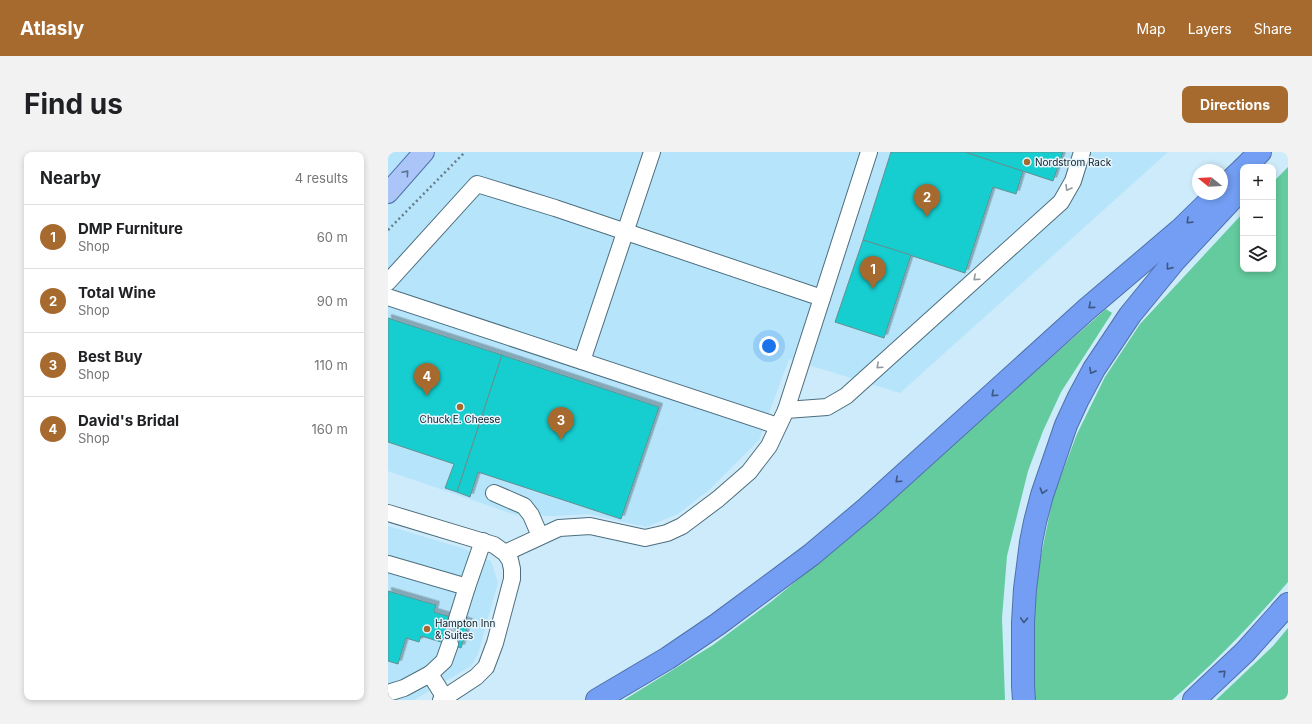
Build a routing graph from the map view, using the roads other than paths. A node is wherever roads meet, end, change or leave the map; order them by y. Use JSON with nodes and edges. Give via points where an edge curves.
{"nodes":[{"id":1,"x":424,"y":152,"type":"edge"},
{"id":2,"x":652,"y":152,"type":"edge"},
{"id":3,"x":869,"y":152,"type":"edge"},
{"id":4,"x":1082,"y":152,"type":"edge"},
{"id":5,"x":1260,"y":152,"type":"edge"},
{"id":6,"x":1274,"y":152,"type":"edge"},
{"id":7,"x":1248,"y":164,"type":"edge"},
{"id":8,"x":1264,"y":164,"type":"edge"},
{"id":9,"x":1240,"y":172,"type":"edge"},
{"id":10,"x":1228,"y":183,"type":"edge"},
{"id":11,"x":1240,"y":190,"type":"edge"},
{"id":12,"x":388,"y":193,"type":"edge"},
{"id":13,"x":1211,"y":200,"type":"edge"},
{"id":14,"x":625,"y":232,"type":"junction"},
{"id":15,"x":388,"y":282,"type":"edge"},
{"id":16,"x":388,"y":297,"type":"edge"},
{"id":17,"x":822,"y":298,"type":"junction"},
{"id":18,"x":582,"y":361,"type":"junction"},
{"id":19,"x":786,"y":410,"type":"junction"},
{"id":20,"x":778,"y":426,"type":"junction"},
{"id":21,"x":494,"y":493,"type":"dead end"},
{"id":22,"x":388,"y":513,"type":"edge"},
{"id":23,"x":540,"y":536,"type":"junction"},
{"id":24,"x":483,"y":541,"type":"junction"},
{"id":25,"x":505,"y":553,"type":"junction"},
{"id":26,"x":388,"y":564,"type":"edge"},
{"id":27,"x":467,"y":587,"type":"junction"},
{"id":28,"x":1288,"y":604,"type":"edge"},
{"id":29,"x":457,"y":619,"type":"tunnel mouth"},
{"id":30,"x":450,"y":644,"type":"tunnel mouth"},
{"id":31,"x":430,"y":674,"type":"junction"},
{"id":32,"x":388,"y":693,"type":"edge"},
{"id":33,"x":1023,"y":693,"type":"edge"},
{"id":34,"x":443,"y":699,"type":"edge"},
{"id":35,"x":597,"y":700,"type":"edge"},
{"id":36,"x":1194,"y":700,"type":"edge"}],
"edges":[{"from":12,"to":1,"type":"main road","one_way":true},
{"from":2,"to":14,"type":"lane"},
{"from":3,"to":17,"type":"lane"},
{"from":4,"to":19,"type":"lane","one_way":true,"via":[[1073,181],[1060,202],[846,396],[827,407]]},
{"from":5,"to":7,"type":"highway"},
{"from":6,"to":8,"type":"highway"},
{"from":9,"to":10,"type":"highway"},
{"from":11,"to":33,"type":"highway","one_way":true,"via":[[1174,260],[1130,315],[1094,369],[1075,405],[1057,450],[1035,522],[1025,589]]},
{"from":13,"to":35,"type":"highway","one_way":true,"via":[[811,555],[668,658]]},
{"from":14,"to":15,"type":"lane","via":[[477,184]]},
{"from":14,"to":17,"type":"lane"},
{"from":14,"to":18,"type":"lane"},
{"from":16,"to":18,"type":"lane"},
{"from":17,"to":19,"type":"lane"},
{"from":18,"to":20,"type":"lane"},
{"from":19,"to":20,"type":"lane"},
{"from":20,"to":23,"type":"lane","via":[[769,446],[749,472],[718,500],[667,534],[645,538],[590,526],[559,528]]},
{"from":21,"to":23,"type":"lane","via":[[524,506]]},
{"from":22,"to":24,"type":"lane"},
{"from":23,"to":25,"type":"lane"},
{"from":24,"to":25,"type":"lane"},
{"from":24,"to":27,"type":"lane"},
{"from":25,"to":34,"type":"lane","via":[[510,560],[512,579],[486,667],[476,677]]},
{"from":26,"to":27,"type":"lane"},
{"from":27,"to":29,"type":"lane"},
{"from":36,"to":28,"type":"highway","one_way":true,"via":[[1245,652]]},
{"from":30,"to":31,"type":"lane","via":[[444,661]]},
{"from":31,"to":32,"type":"lane","via":[[404,688]]},
{"from":31,"to":34,"type":"lane"}]}
